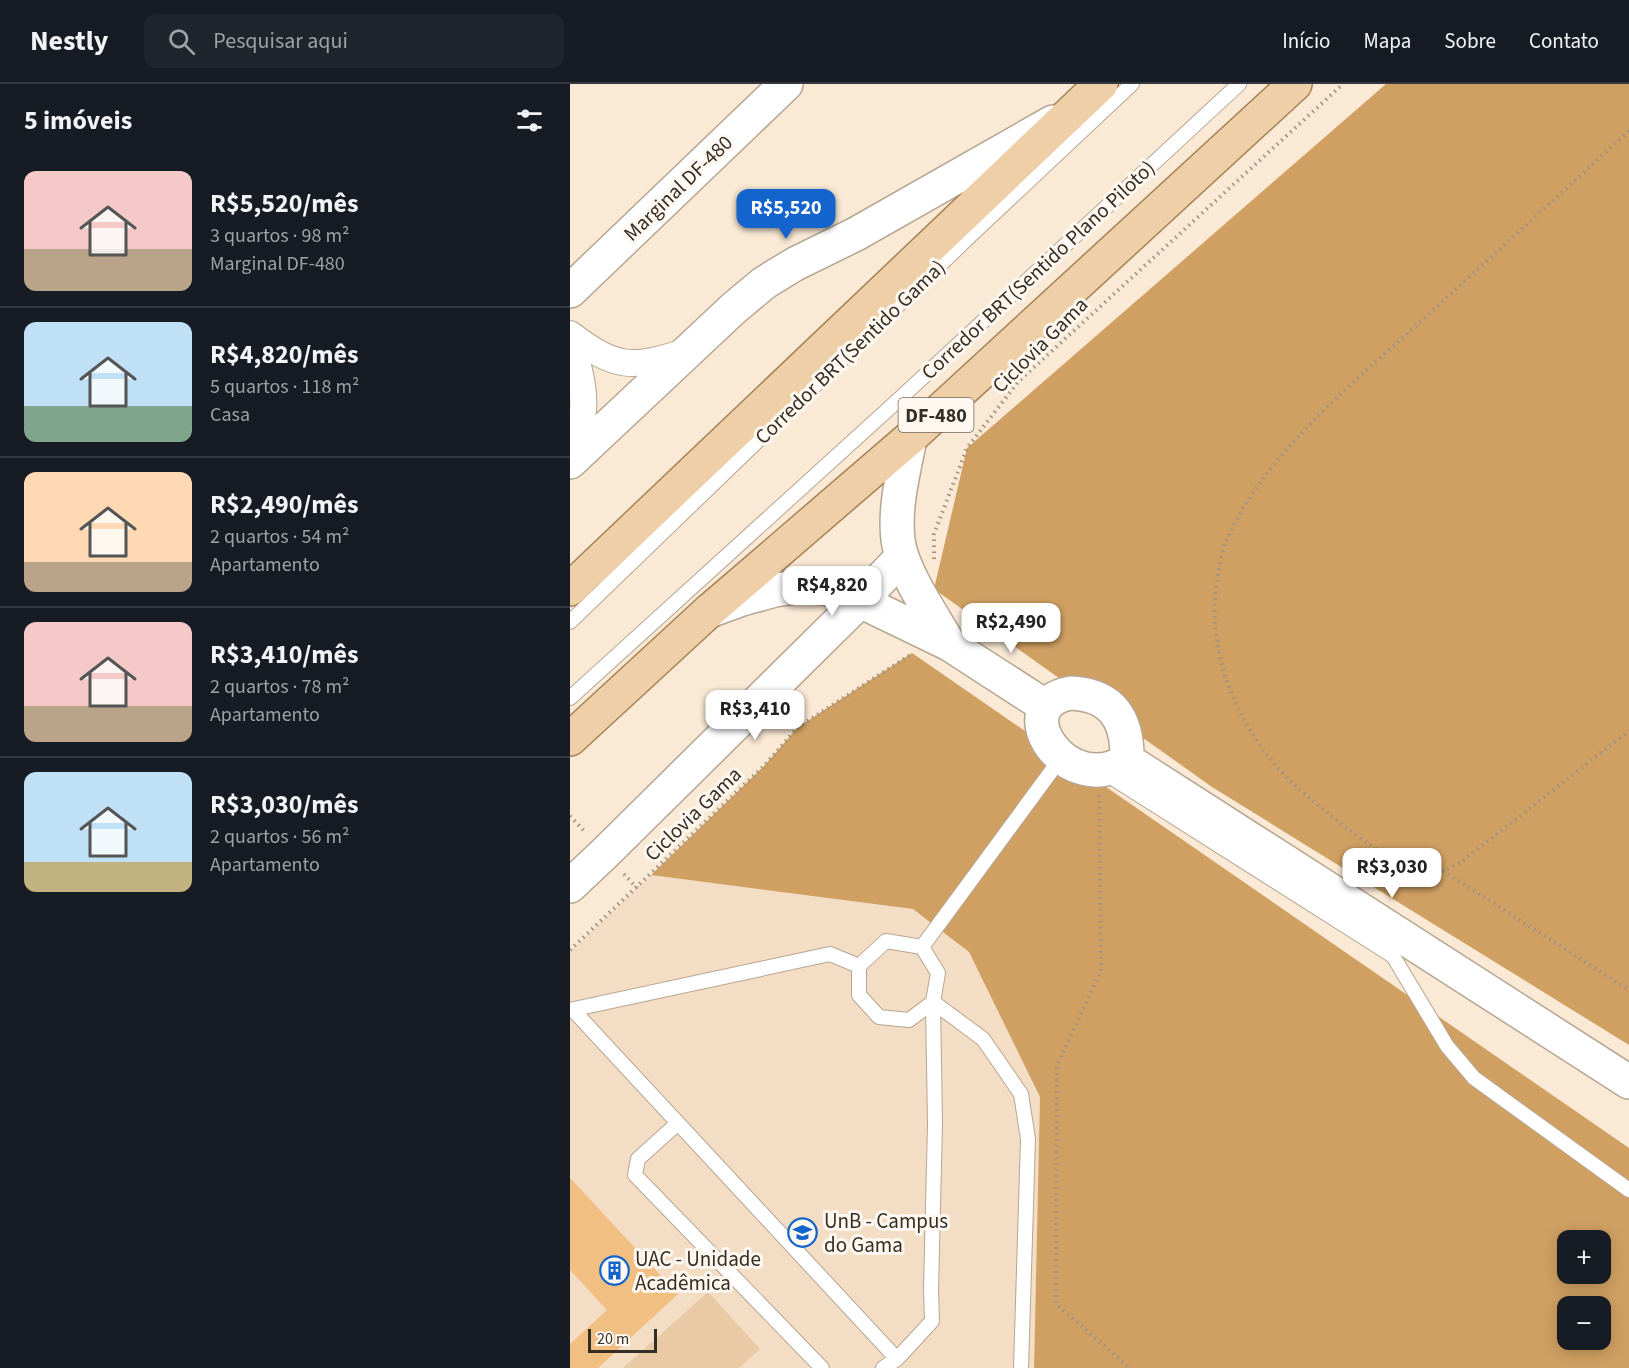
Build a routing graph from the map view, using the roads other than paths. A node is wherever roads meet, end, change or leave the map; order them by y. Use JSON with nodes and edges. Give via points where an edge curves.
{"nodes":[{"id":1,"x":786,"y":84,"type":"edge"},
{"id":2,"x":1101,"y":84,"type":"edge"},
{"id":3,"x":1132,"y":84,"type":"edge"},
{"id":4,"x":1239,"y":84,"type":"edge"},
{"id":5,"x":1295,"y":84,"type":"edge"},
{"id":6,"x":1070,"y":112,"type":"junction"},
{"id":7,"x":570,"y":291,"type":"edge"},
{"id":8,"x":570,"y":334,"type":"edge"},
{"id":9,"x":570,"y":341,"type":"edge"},
{"id":10,"x":688,"y":351,"type":"junction"},
{"id":11,"x":910,"y":438,"type":"junction"},
{"id":12,"x":570,"y":462,"type":"edge"},
{"id":13,"x":902,"y":556,"type":"junction"},
{"id":14,"x":570,"y":589,"type":"edge"},
{"id":15,"x":860,"y":601,"type":"junction"},
{"id":16,"x":709,"y":611,"type":"junction"},
{"id":17,"x":570,"y":622,"type":"edge"},
{"id":18,"x":935,"y":637,"type":"junction"},
{"id":19,"x":570,"y":698,"type":"edge"},
{"id":20,"x":1045,"y":706,"type":"junction"},
{"id":21,"x":570,"y":739,"type":"edge"},
{"id":22,"x":1061,"y":758,"type":"junction"},
{"id":23,"x":1113,"y":765,"type":"junction"},
{"id":24,"x":570,"y":886,"type":"edge"},
{"id":25,"x":922,"y":947,"type":"junction"},
{"id":26,"x":859,"y":966,"type":"junction"},
{"id":27,"x":933,"y":1002,"type":"junction"},
{"id":28,"x":571,"y":1010,"type":"edge"},
{"id":29,"x":1629,"y":1082,"type":"edge"},
{"id":30,"x":678,"y":1123,"type":"junction"},
{"id":31,"x":1629,"y":1190,"type":"edge"},
{"id":32,"x":897,"y":1359,"type":"junction"},
{"id":33,"x":822,"y":1368,"type":"edge"},
{"id":34,"x":883,"y":1368,"type":"edge"},
{"id":35,"x":1021,"y":1368,"type":"edge"}],
"edges":[{"from":1,"to":7,"type":"street","name":"Marginal DF-480"},
{"from":2,"to":6,"type":"main road"},
{"from":3,"to":17,"type":"lane","name":"Corredor BRT(Sentido Gama)"},
{"from":4,"to":19,"type":"lane","name":"Corredor BRT(Sentido Plano Piloto)"},
{"from":5,"to":11,"type":"main road","number":"DF-480"},
{"from":6,"to":10,"type":"street","via":[[772,278]]},
{"from":6,"to":14,"type":"main road"},
{"from":8,"to":10,"type":"street","via":[[608,359],[623,363],[642,364]]},
{"from":9,"to":12,"type":"street","via":[[582,382],[584,410],[579,441]]},
{"from":10,"to":12,"type":"street"},
{"from":11,"to":13,"type":"street","via":[[898,499],[897,534]]},
{"from":11,"to":16,"type":"main road","number":"DF-480"},
{"from":13,"to":15,"type":"street"},
{"from":13,"to":18,"type":"street"},
{"from":15,"to":16,"type":"street","via":[[827,588],[802,586],[775,590]]},
{"from":15,"to":18,"type":"street"},
{"from":15,"to":24,"type":"street"},
{"from":16,"to":21,"type":"main road","number":"DF-480"},
{"from":18,"to":20,"type":"street"},
{"from":20,"to":22,"type":"street","via":[[1044,734]]},
{"from":20,"to":23,"type":"street","via":[[1059,695],[1085,694],[1110,707],[1123,722],[1128,740]]},
{"from":22,"to":23,"type":"street","via":[[1078,768]]},
{"from":22,"to":25,"type":"lane"},
{"from":23,"to":29,"type":"street"},
{"from":23,"to":31,"type":"lane","via":[[1393,956],[1447,1046],[1474,1078]]},
{"from":25,"to":26,"type":"lane","via":[[886,941]]},
{"from":25,"to":27,"type":"lane","via":[[938,973]]},
{"from":26,"to":27,"type":"lane","via":[[859,995],[879,1017],[909,1020]]},
{"from":26,"to":28,"type":"lane","via":[[830,954]]},
{"from":27,"to":32,"type":"lane","via":[[932,1321]]},
{"from":27,"to":35,"type":"lane","via":[[983,1039],[1021,1094],[1028,1139]]},
{"from":28,"to":30,"type":"lane"},
{"from":30,"to":32,"type":"lane"},
{"from":30,"to":33,"type":"lane","via":[[638,1159],[635,1175]]},
{"from":32,"to":34,"type":"lane"}]}
